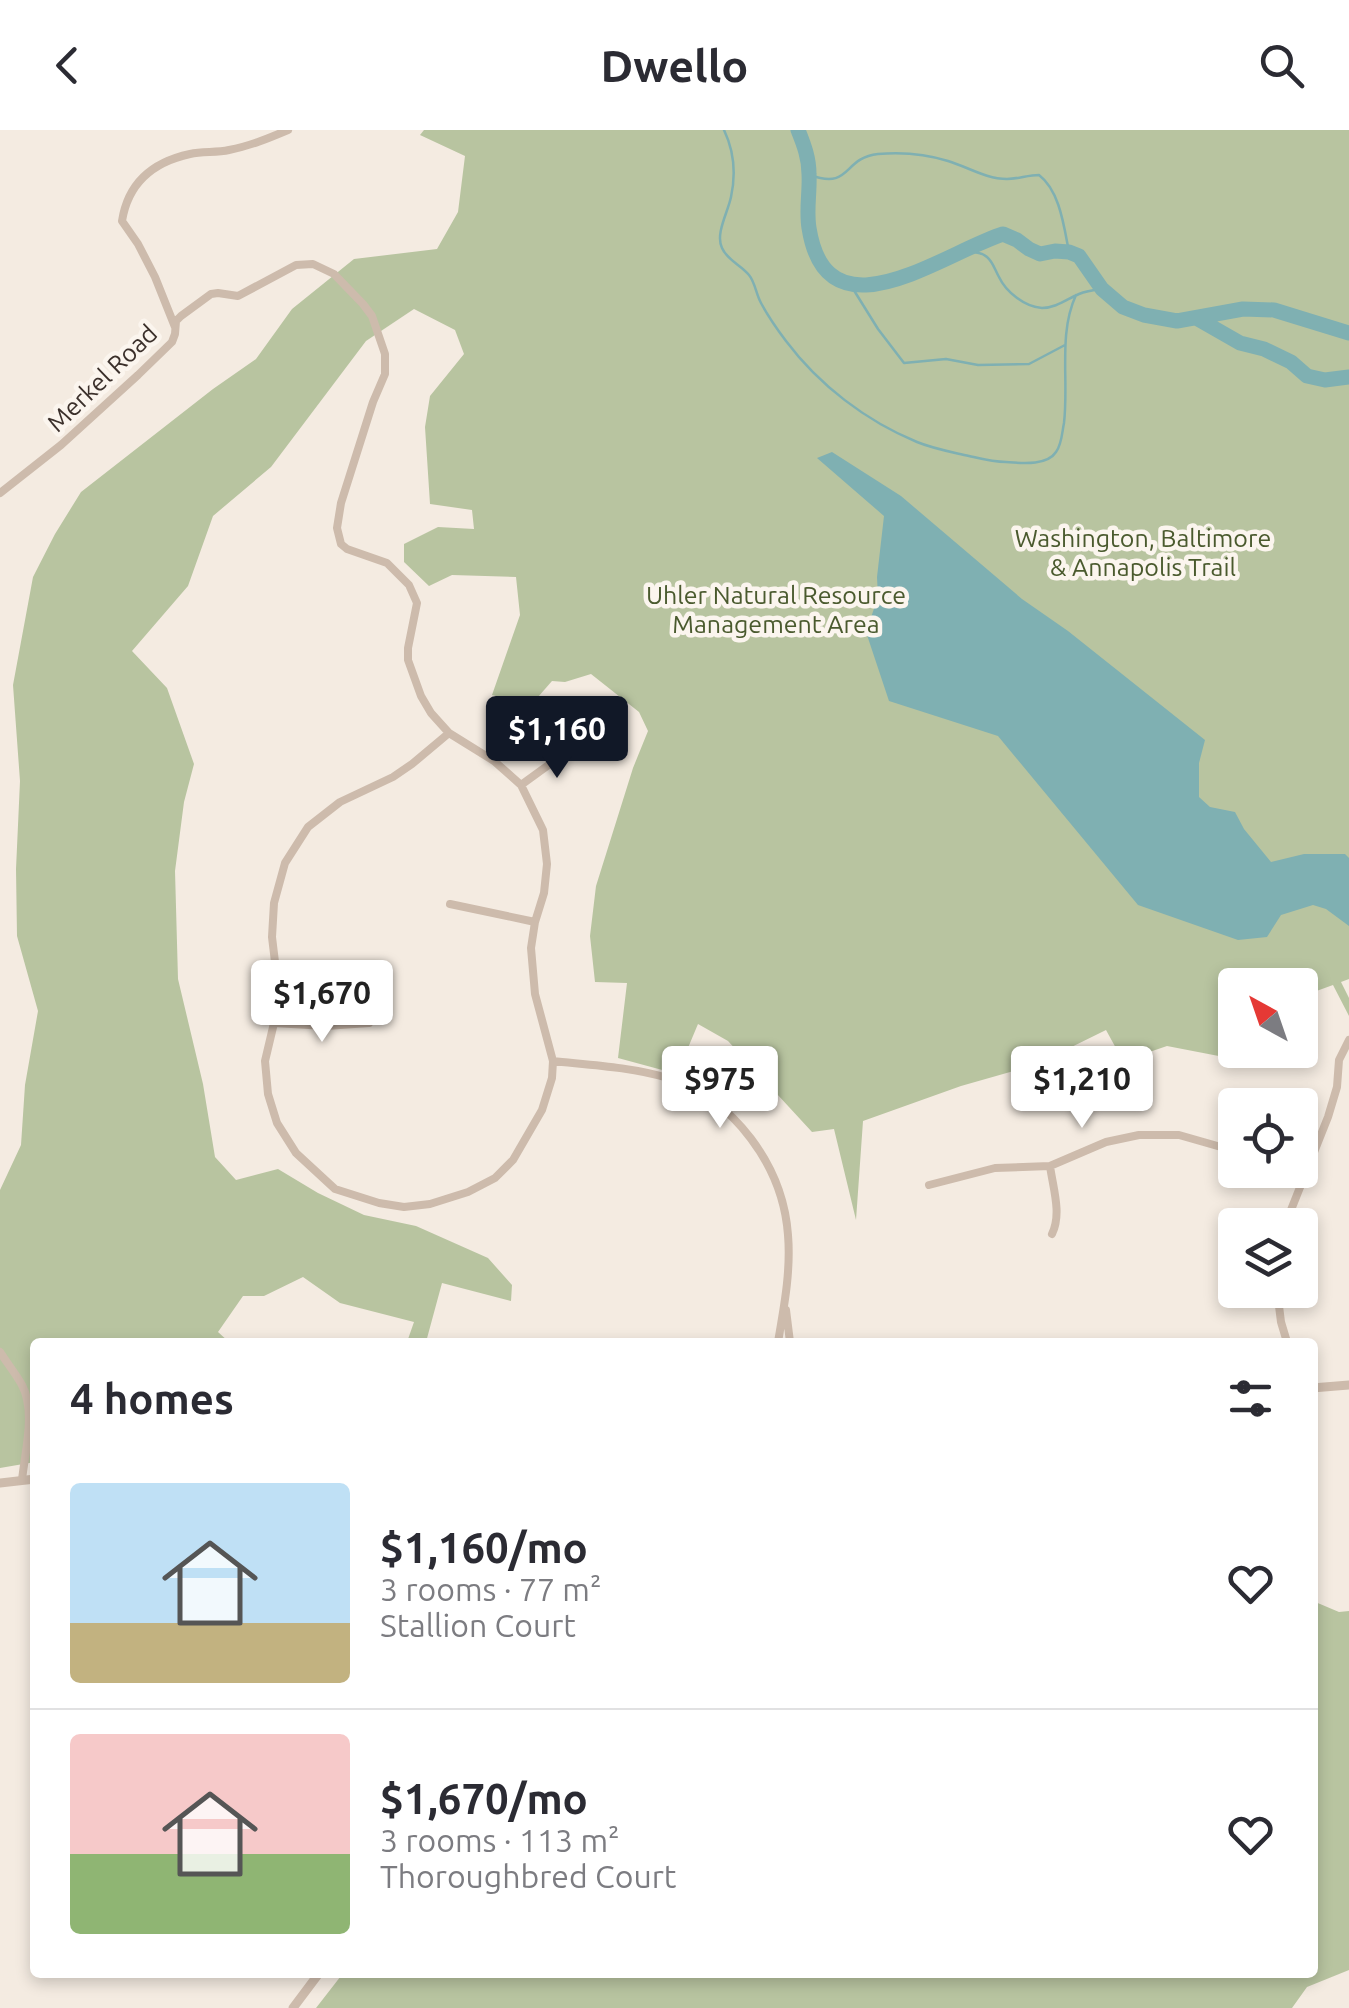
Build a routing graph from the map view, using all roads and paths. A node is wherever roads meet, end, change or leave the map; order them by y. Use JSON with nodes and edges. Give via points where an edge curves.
{"nodes":[{"id":1,"x":288,"y":130,"type":"edge"},
{"id":2,"x":175,"y":327,"type":"junction"},
{"id":3,"x":0,"y":493,"type":"edge"},
{"id":4,"x":448,"y":733,"type":"junction"},
{"id":5,"x":584,"y":750,"type":"dead end"},
{"id":6,"x":521,"y":785,"type":"junction"},
{"id":7,"x":450,"y":904,"type":"dead end"},
{"id":8,"x":534,"y":922,"type":"junction"},
{"id":9,"x":274,"y":1022,"type":"junction"},
{"id":10,"x":369,"y":1023,"type":"dead end"},
{"id":11,"x":1349,"y":1040,"type":"edge"},
{"id":12,"x":553,"y":1061,"type":"junction"},
{"id":13,"x":1318,"y":1141,"type":"edge"},
{"id":14,"x":1218,"y":1146,"type":"edge"},
{"id":15,"x":1050,"y":1166,"type":"junction"},
{"id":16,"x":930,"y":1185,"type":"dead end"},
{"id":17,"x":1052,"y":1234,"type":"dead end"},
{"id":18,"x":785,"y":1301,"type":"junction"},
{"id":19,"x":1279,"y":1308,"type":"edge"},
{"id":20,"x":779,"y":1338,"type":"edge"},
{"id":21,"x":790,"y":1338,"type":"edge"},
{"id":22,"x":1286,"y":1338,"type":"edge"},
{"id":23,"x":0,"y":1352,"type":"edge"},
{"id":24,"x":1349,"y":1385,"type":"edge"},
{"id":25,"x":1318,"y":1388,"type":"edge"},
{"id":26,"x":30,"y":1479,"type":"edge"},
{"id":27,"x":22,"y":1480,"type":"junction"},
{"id":28,"x":0,"y":1483,"type":"edge"},
{"id":29,"x":315,"y":1978,"type":"edge"},
{"id":30,"x":292,"y":2008,"type":"edge"}],
"edges":[{"from":1,"to":2,"type":"street","via":[[164,164],[127,198],[122,220],[156,277]]},
{"from":2,"to":3,"type":"street","name":"Merkel Road","via":[[168,346]]},
{"from":2,"to":4,"type":"street","name":"Merkel Road","via":[[211,294],[238,296],[303,263],[334,274],[372,316],[385,374],[337,528],[346,548],[387,563],[415,595],[408,660],[421,696]]},
{"from":4,"to":6,"type":"street"},
{"from":4,"to":9,"type":"street","via":[[393,777],[327,810],[293,848],[274,903]]},
{"from":5,"to":6,"type":"street","via":[[566,752]]},
{"from":6,"to":8,"type":"street","via":[[546,847],[547,877]]},
{"from":7,"to":8,"type":"street"},
{"from":8,"to":12,"type":"street","via":[[532,980]]},
{"from":9,"to":10,"type":"street"},
{"from":9,"to":12,"type":"street","via":[[266,1080],[290,1145],[335,1188],[404,1207],[468,1192],[501,1172],[542,1110]]},
{"from":11,"to":13,"type":"street"},
{"from":12,"to":18,"type":"street","via":[[666,1078],[715,1102],[740,1124],[784,1206]]},
{"from":14,"to":15,"type":"street","via":[[1179,1135],[1140,1135]]},
{"from":15,"to":16,"type":"street","via":[[995,1168]]},
{"from":15,"to":17,"type":"street"},
{"from":18,"to":20,"type":"street"},
{"from":18,"to":21,"type":"street"},
{"from":19,"to":22,"type":"street"},
{"from":23,"to":27,"type":"street","via":[[27,1399]]},
{"from":24,"to":25,"type":"street"},
{"from":26,"to":27,"type":"street"},
{"from":27,"to":28,"type":"street"},
{"from":29,"to":30,"type":"street"}]}
